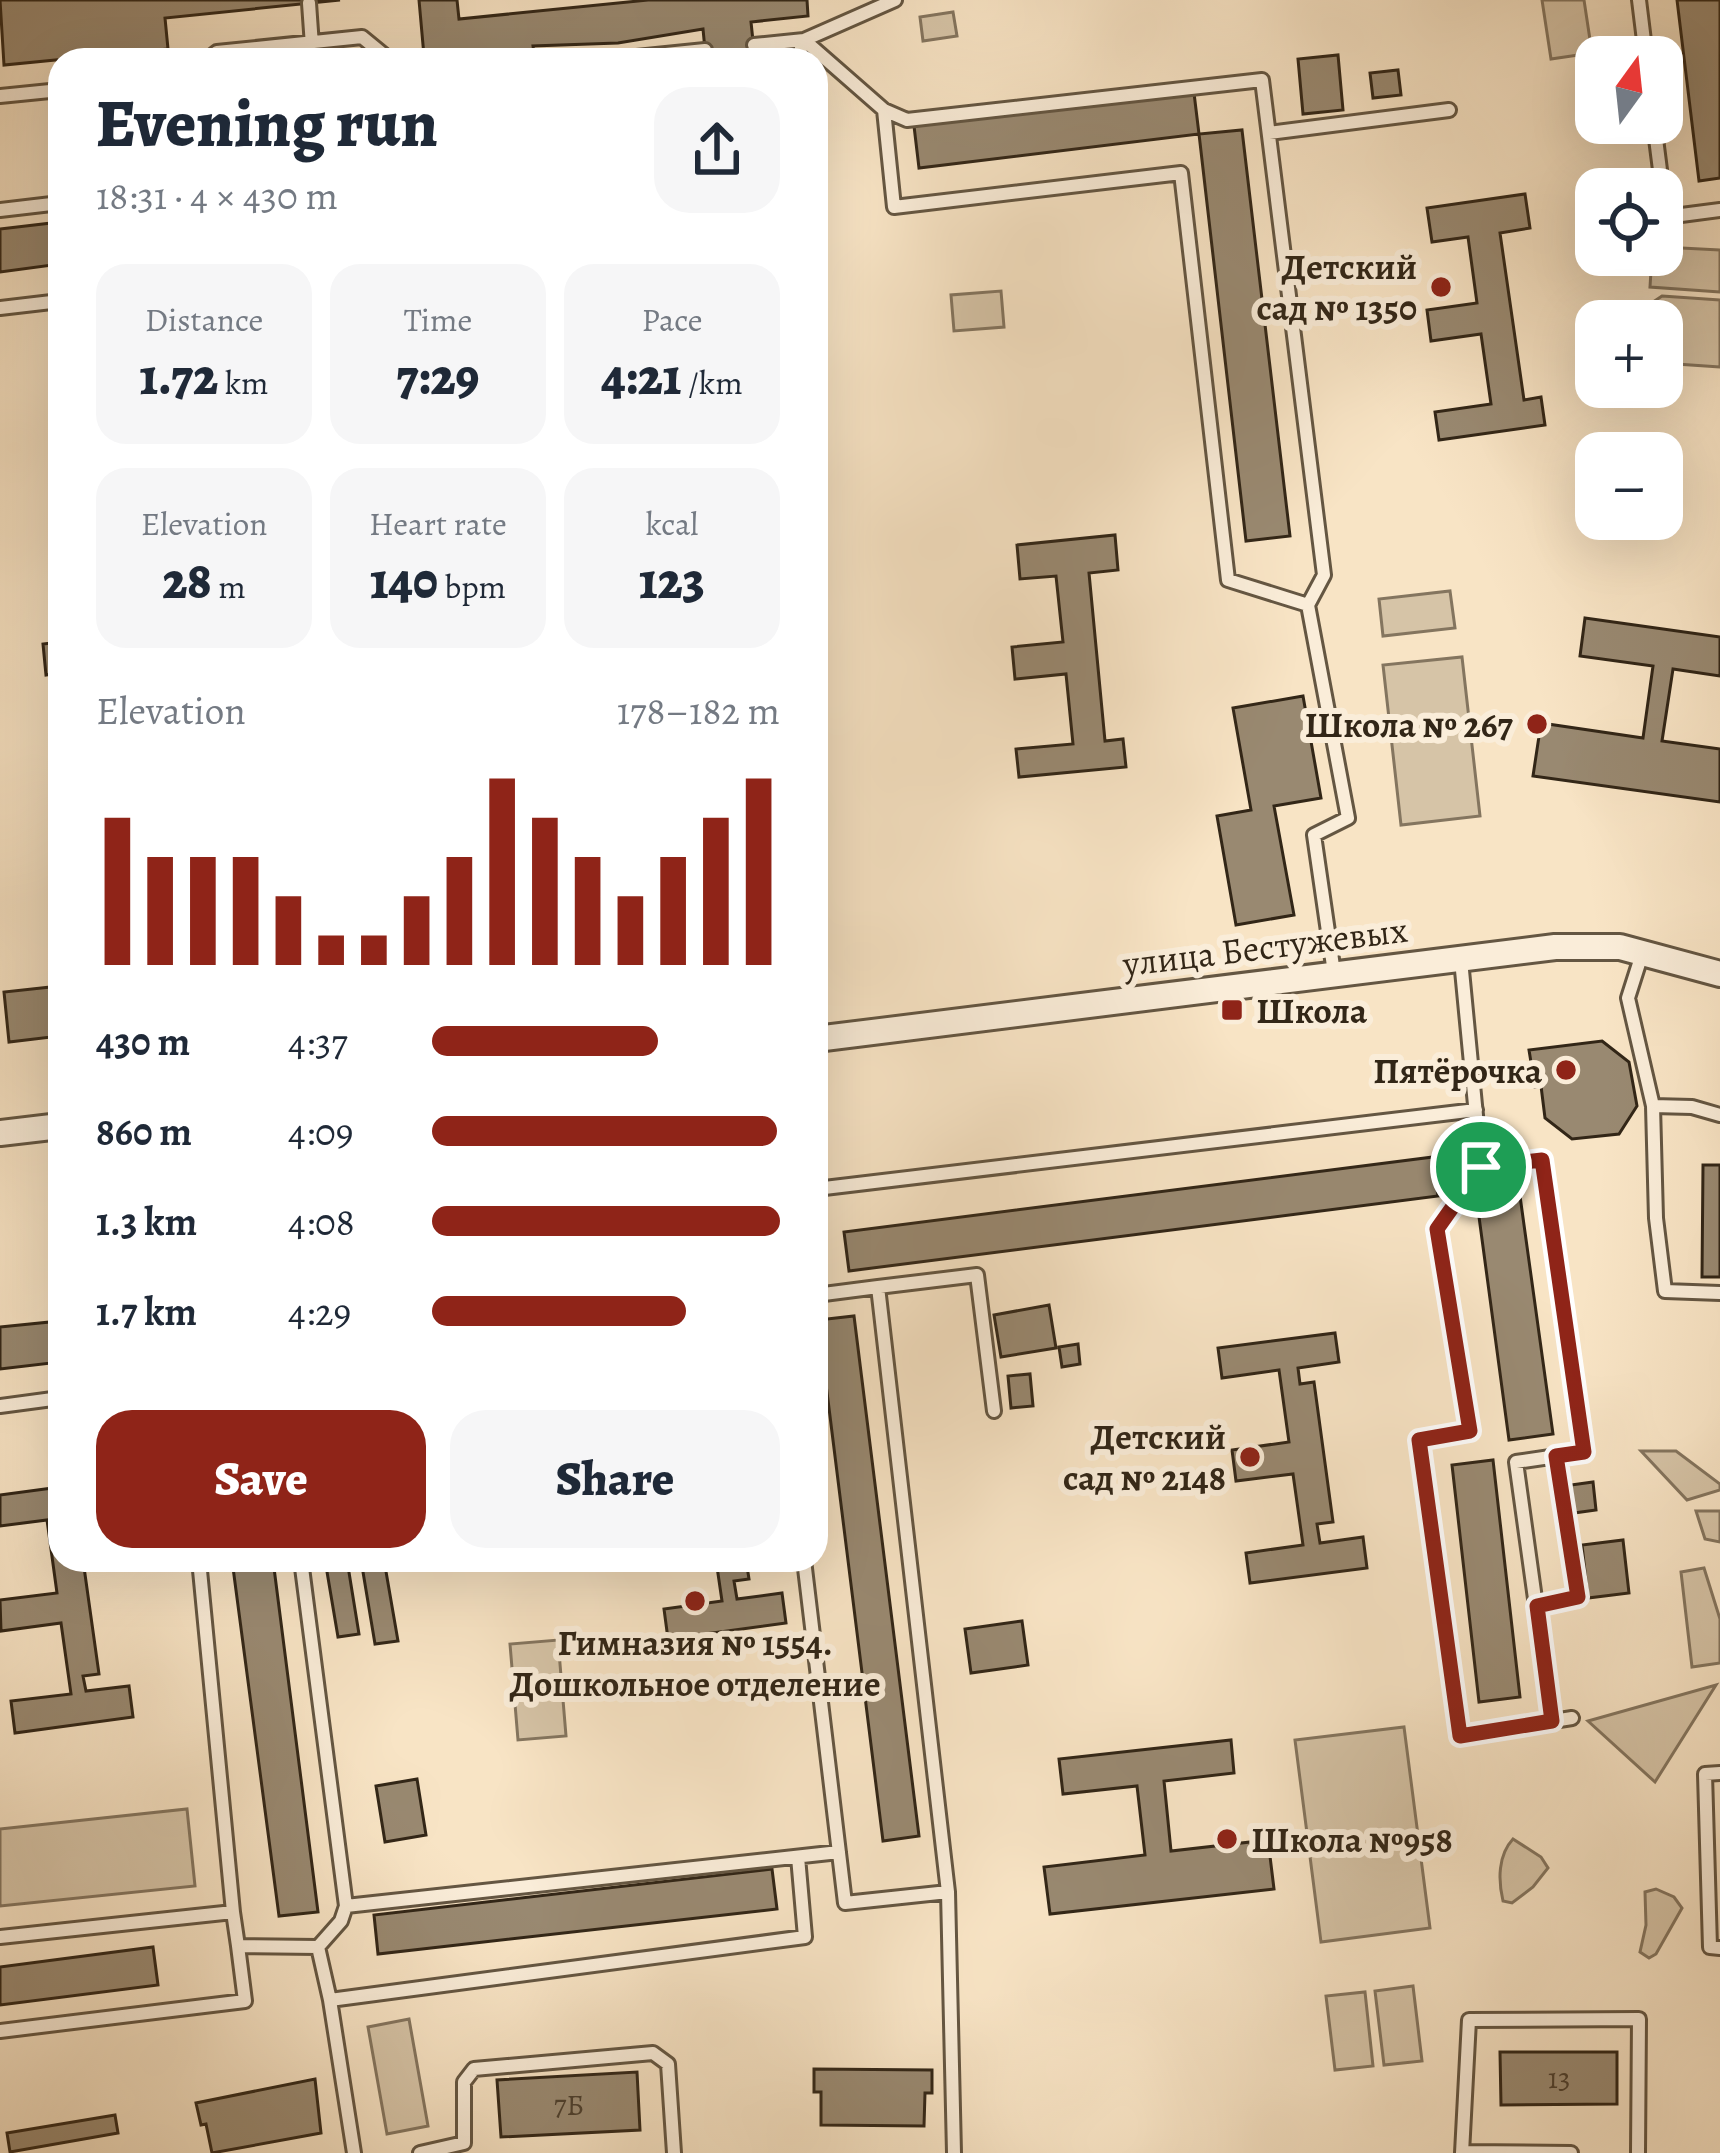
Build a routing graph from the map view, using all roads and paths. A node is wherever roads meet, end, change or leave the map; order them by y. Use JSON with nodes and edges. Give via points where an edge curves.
{"nodes":[{"id":1,"x":895,"y":0,"type":"edge"},
{"id":2,"x":1639,"y":0,"type":"edge"},
{"id":3,"x":309,"y":3,"type":"edge"},
{"id":4,"x":1643,"y":36,"type":"edge"},
{"id":5,"x":804,"y":40,"type":"junction"},
{"id":6,"x":313,"y":41,"type":"junction"},
{"id":7,"x":754,"y":45,"type":"dead end"},
{"id":8,"x":252,"y":48,"type":"edge"},
{"id":9,"x":313,"y":48,"type":"edge"},
{"id":10,"x":375,"y":48,"type":"edge"},
{"id":11,"x":801,"y":48,"type":"edge"},
{"id":12,"x":813,"y":48,"type":"edge"},
{"id":13,"x":828,"y":61,"type":"edge"},
{"id":14,"x":48,"y":91,"type":"edge"},
{"id":15,"x":0,"y":96,"type":"edge"},
{"id":16,"x":884,"y":110,"type":"junction"},
{"id":17,"x":1449,"y":110,"type":"dead end"},
{"id":18,"x":1269,"y":133,"type":"junction"},
{"id":19,"x":48,"y":204,"type":"edge"},
{"id":20,"x":0,"y":210,"type":"edge"},
{"id":21,"x":1720,"y":210,"type":"edge"},
{"id":22,"x":1683,"y":215,"type":"edge"},
{"id":23,"x":48,"y":303,"type":"edge"},
{"id":24,"x":0,"y":308,"type":"edge"},
{"id":25,"x":1308,"y":605,"type":"junction"},
{"id":26,"x":1642,"y":952,"type":"junction"},
{"id":27,"x":1461,"y":958,"type":"junction"},
{"id":28,"x":1334,"y":973,"type":"junction"},
{"id":29,"x":1720,"y":974,"type":"edge"},
{"id":30,"x":828,"y":1032,"type":"edge"},
{"id":31,"x":1653,"y":1106,"type":"junction"},
{"id":32,"x":1476,"y":1110,"type":"junction"},
{"id":33,"x":1720,"y":1115,"type":"edge"},
{"id":34,"x":48,"y":1127,"type":"edge"},
{"id":35,"x":0,"y":1133,"type":"edge"},
{"id":36,"x":1481,"y":1167,"type":"junction"},
{"id":37,"x":828,"y":1188,"type":"edge"},
{"id":38,"x":878,"y":1286,"type":"junction"},
{"id":39,"x":828,"y":1293,"type":"edge"},
{"id":40,"x":1720,"y":1293,"type":"edge"},
{"id":41,"x":48,"y":1400,"type":"edge"},
{"id":42,"x":0,"y":1406,"type":"edge"},
{"id":43,"x":994,"y":1411,"type":"dead end"},
{"id":44,"x":1556,"y":1456,"type":"junction"},
{"id":45,"x":200,"y":1572,"type":"edge"},
{"id":46,"x":303,"y":1572,"type":"edge"},
{"id":47,"x":805,"y":1572,"type":"edge"},
{"id":48,"x":1537,"y":1606,"type":"junction"},
{"id":49,"x":1572,"y":1718,"type":"dead end"},
{"id":50,"x":1552,"y":1721,"type":"junction"},
{"id":51,"x":1720,"y":1773,"type":"edge"},
{"id":52,"x":839,"y":1852,"type":"junction"},
{"id":53,"x":798,"y":1857,"type":"junction"},
{"id":54,"x":948,"y":1892,"type":"junction"},
{"id":55,"x":346,"y":1906,"type":"junction"},
{"id":56,"x":233,"y":1912,"type":"junction"},
{"id":57,"x":0,"y":1937,"type":"edge"},
{"id":58,"x":238,"y":1946,"type":"junction"},
{"id":59,"x":318,"y":1947,"type":"junction"},
{"id":60,"x":1720,"y":1948,"type":"edge"},
{"id":61,"x":330,"y":2000,"type":"junction"},
{"id":62,"x":0,"y":2031,"type":"edge"},
{"id":63,"x":354,"y":2153,"type":"edge"},
{"id":64,"x":420,"y":2153,"type":"edge"},
{"id":65,"x":674,"y":2153,"type":"edge"},
{"id":66,"x":954,"y":2153,"type":"edge"},
{"id":67,"x":1462,"y":2153,"type":"edge"},
{"id":68,"x":1571,"y":2153,"type":"edge"},
{"id":69,"x":1639,"y":2153,"type":"edge"}],
"edges":[{"from":1,"to":5,"type":"lane"},
{"from":2,"to":4,"type":"lane"},
{"from":3,"to":6,"type":"lane"},
{"from":5,"to":7,"type":"lane"},
{"from":5,"to":11,"type":"lane"},
{"from":5,"to":12,"type":"lane"},
{"from":6,"to":8,"type":"lane"},
{"from":6,"to":9,"type":"lane"},
{"from":6,"to":10,"type":"lane","via":[[362,37]]},
{"from":13,"to":16,"type":"lane"},
{"from":14,"to":15,"type":"lane"},
{"from":16,"to":18,"type":"lane","via":[[907,120],[1262,80]]},
{"from":16,"to":25,"type":"lane","via":[[894,207],[1181,173],[1228,580]]},
{"from":17,"to":18,"type":"lane"},
{"from":18,"to":25,"type":"lane","via":[[1324,575]]},
{"from":19,"to":20,"type":"lane"},
{"from":21,"to":22,"type":"lane"},
{"from":23,"to":24,"type":"lane"},
{"from":25,"to":28,"type":"lane","via":[[1348,818],[1314,835]]},
{"from":26,"to":27,"type":"street","name":"улица Бестужевых","via":[[1556,946]]},
{"from":26,"to":29,"type":"street","name":"улица Бестужевых"},
{"from":26,"to":31,"type":"lane","via":[[1628,998]]},
{"from":27,"to":28,"type":"street","name":"улица Бестужевых"},
{"from":27,"to":32,"type":"lane"},
{"from":28,"to":30,"type":"street","name":"улица Бестужевых"},
{"from":31,"to":33,"type":"lane"},
{"from":31,"to":40,"type":"lane","via":[[1665,1291]]},
{"from":32,"to":36,"type":"lane"},
{"from":32,"to":37,"type":"lane"},
{"from":34,"to":35,"type":"street"},
{"from":36,"to":44,"type":"lane","via":[[1542,1160],[1584,1452]]},
{"from":36,"to":50,"type":"lane","via":[[1437,1229],[1470,1431],[1419,1440],[1460,1736]]},
{"from":38,"to":39,"type":"lane"},
{"from":38,"to":43,"type":"lane","via":[[977,1275]]},
{"from":38,"to":54,"type":"lane"},
{"from":41,"to":42,"type":"lane"},
{"from":44,"to":48,"type":"lane","via":[[1578,1597]]},
{"from":44,"to":48,"type":"lane","via":[[1516,1462]]},
{"from":45,"to":56,"type":"lane"},
{"from":46,"to":55,"type":"lane"},
{"from":47,"to":52,"type":"lane"},
{"from":48,"to":50,"type":"lane"},
{"from":49,"to":50,"type":"lane"},
{"from":51,"to":60,"type":"lane","via":[[1706,1774],[1710,1947]]},
{"from":52,"to":53,"type":"lane"},
{"from":52,"to":54,"type":"lane","via":[[845,1903]]},
{"from":53,"to":55,"type":"lane"},
{"from":53,"to":61,"type":"lane","via":[[805,1937]]},
{"from":54,"to":66,"type":"lane"},
{"from":55,"to":59,"type":"lane"},
{"from":56,"to":57,"type":"lane"},
{"from":56,"to":58,"type":"lane"},
{"from":58,"to":59,"type":"lane"},
{"from":58,"to":62,"type":"lane","via":[[245,2001]]},
{"from":59,"to":61,"type":"lane"},
{"from":61,"to":63,"type":"lane"},
{"from":64,"to":65,"type":"lane","via":[[464,2143],[464,2082],[474,2068],[652,2053],[668,2064]]},
{"from":67,"to":68,"type":"lane"},
{"from":67,"to":69,"type":"lane","via":[[1469,2020],[1639,2019]]}]}
